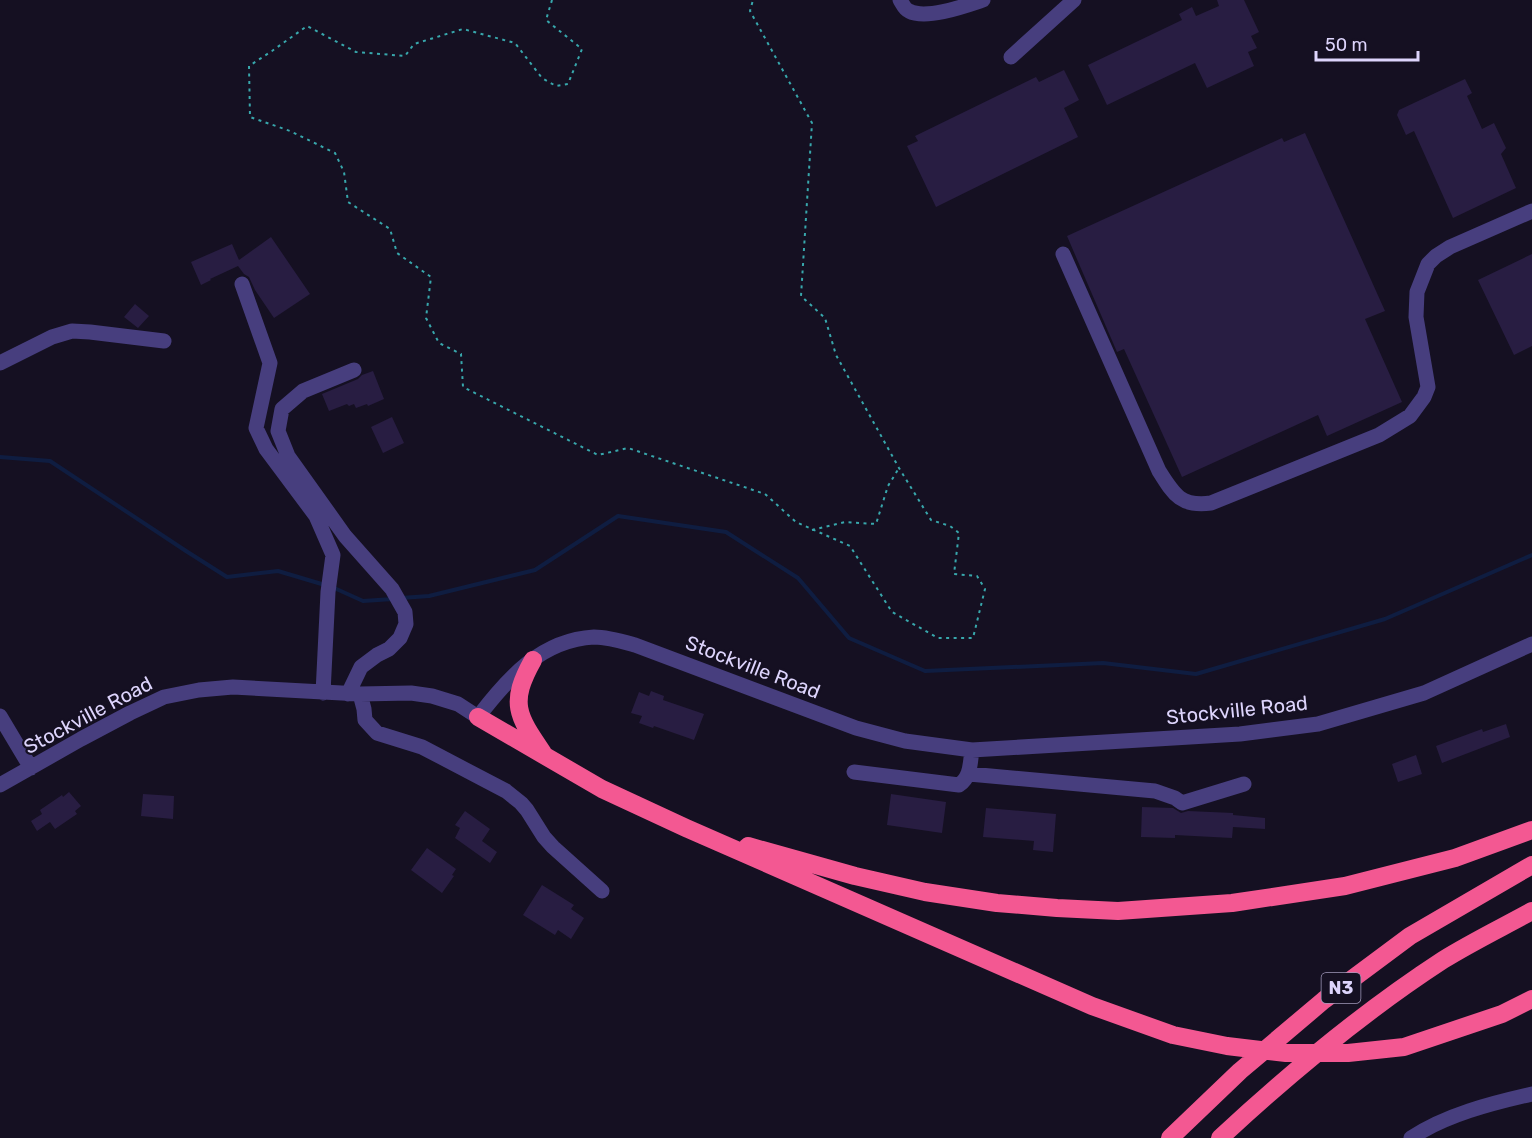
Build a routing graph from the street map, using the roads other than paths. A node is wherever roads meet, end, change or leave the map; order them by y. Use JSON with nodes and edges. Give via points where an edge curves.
{"nodes":[{"id":1,"x":900,"y":0,"type":"edge"},
{"id":2,"x":983,"y":0,"type":"edge"},
{"id":3,"x":1074,"y":0,"type":"edge"},
{"id":4,"x":1011,"y":57,"type":"dead end"},
{"id":5,"x":1532,"y":212,"type":"edge"},
{"id":6,"x":1063,"y":254,"type":"dead end"},
{"id":7,"x":242,"y":284,"type":"dead end"},
{"id":8,"x":164,"y":341,"type":"dead end"},
{"id":9,"x":0,"y":363,"type":"edge"},
{"id":10,"x":354,"y":370,"type":"dead end"},
{"id":11,"x":1532,"y":644,"type":"edge"},
{"id":12,"x":532,"y":660,"type":"junction"},
{"id":13,"x":322,"y":693,"type":"junction"},
{"id":14,"x":354,"y":694,"type":"junction"},
{"id":15,"x":0,"y":716,"type":"edge"},
{"id":16,"x":478,"y":717,"type":"junction"},
{"id":17,"x":972,"y":750,"type":"junction"},
{"id":18,"x":546,"y":757,"type":"junction"},
{"id":19,"x":31,"y":768,"type":"junction"},
{"id":20,"x":854,"y":772,"type":"dead end"},
{"id":21,"x":969,"y":774,"type":"junction"},
{"id":22,"x":1244,"y":784,"type":"dead end"},
{"id":23,"x":0,"y":786,"type":"edge"},
{"id":24,"x":686,"y":828,"type":"junction"},
{"id":25,"x":1532,"y":830,"type":"edge"},
{"id":26,"x":1532,"y":865,"type":"edge"},
{"id":27,"x":602,"y":891,"type":"dead end"},
{"id":28,"x":1532,"y":911,"type":"edge"},
{"id":29,"x":1532,"y":999,"type":"edge"},
{"id":30,"x":1532,"y":1094,"type":"edge"},
{"id":31,"x":1170,"y":1138,"type":"edge"},
{"id":32,"x":1220,"y":1138,"type":"edge"},
{"id":33,"x":1411,"y":1138,"type":"edge"}],
"edges":[{"from":1,"to":2,"type":"street","via":[[906,10],[916,14],[951,10]]},
{"from":3,"to":4,"type":"street"},
{"from":5,"to":6,"type":"street","via":[[1450,247],[1428,264],[1416,292],[1416,316],[1428,387],[1410,416],[1379,435],[1202,504],[1179,499],[1159,471]]},
{"from":7,"to":13,"type":"street","via":[[270,363],[256,428],[266,449],[316,516],[333,555]]},
{"from":8,"to":9,"type":"street","via":[[72,332],[52,337]]},
{"from":10,"to":14,"type":"street","via":[[303,391],[282,409],[278,431],[288,456],[345,536],[392,589],[405,612],[406,624],[400,638],[360,668]]},
{"from":11,"to":17,"type":"street","name":"Stockville Road","via":[[1424,693],[1318,724],[1240,734]]},
{"from":12,"to":16,"type":"street","name":"Stockville Road"},
{"from":12,"to":17,"type":"street","name":"Stockville Road","via":[[571,640],[613,639],[856,728],[905,741]]},
{"from":12,"to":18,"type":"highway","via":[[518,698],[519,711]]},
{"from":13,"to":14,"type":"street","name":"Stockville Road"},
{"from":13,"to":19,"type":"street","name":"Stockville Road","via":[[233,687],[164,697]]},
{"from":14,"to":16,"type":"street","name":"Stockville Road","via":[[432,696],[458,704]]},
{"from":14,"to":27,"type":"street","via":[[364,709],[365,720],[377,733],[422,747],[506,791],[527,810],[553,847]]},
{"from":15,"to":19,"type":"street"},
{"from":16,"to":18,"type":"highway"},
{"from":17,"to":21,"type":"street"},
{"from":18,"to":24,"type":"highway","via":[[602,789]]},
{"from":19,"to":23,"type":"street","name":"Stockville Road"},
{"from":20,"to":21,"type":"street","via":[[959,785]]},
{"from":21,"to":22,"type":"street","via":[[1155,791],[1182,803]]},
{"from":24,"to":25,"type":"highway","via":[[925,892],[997,903],[1118,911],[1232,903],[1345,886],[1455,858]]},
{"from":24,"to":29,"type":"highway","via":[[1092,1006],[1173,1035],[1227,1046],[1286,1053],[1348,1053],[1404,1047],[1502,1014]]},
{"from":26,"to":31,"type":"highway","number":"N3","via":[[1410,936],[1334,993],[1240,1071]]},
{"from":28,"to":32,"type":"highway","number":"N3","via":[[1444,960],[1354,1022]]},
{"from":30,"to":33,"type":"street","via":[[1470,1111]]}]}
